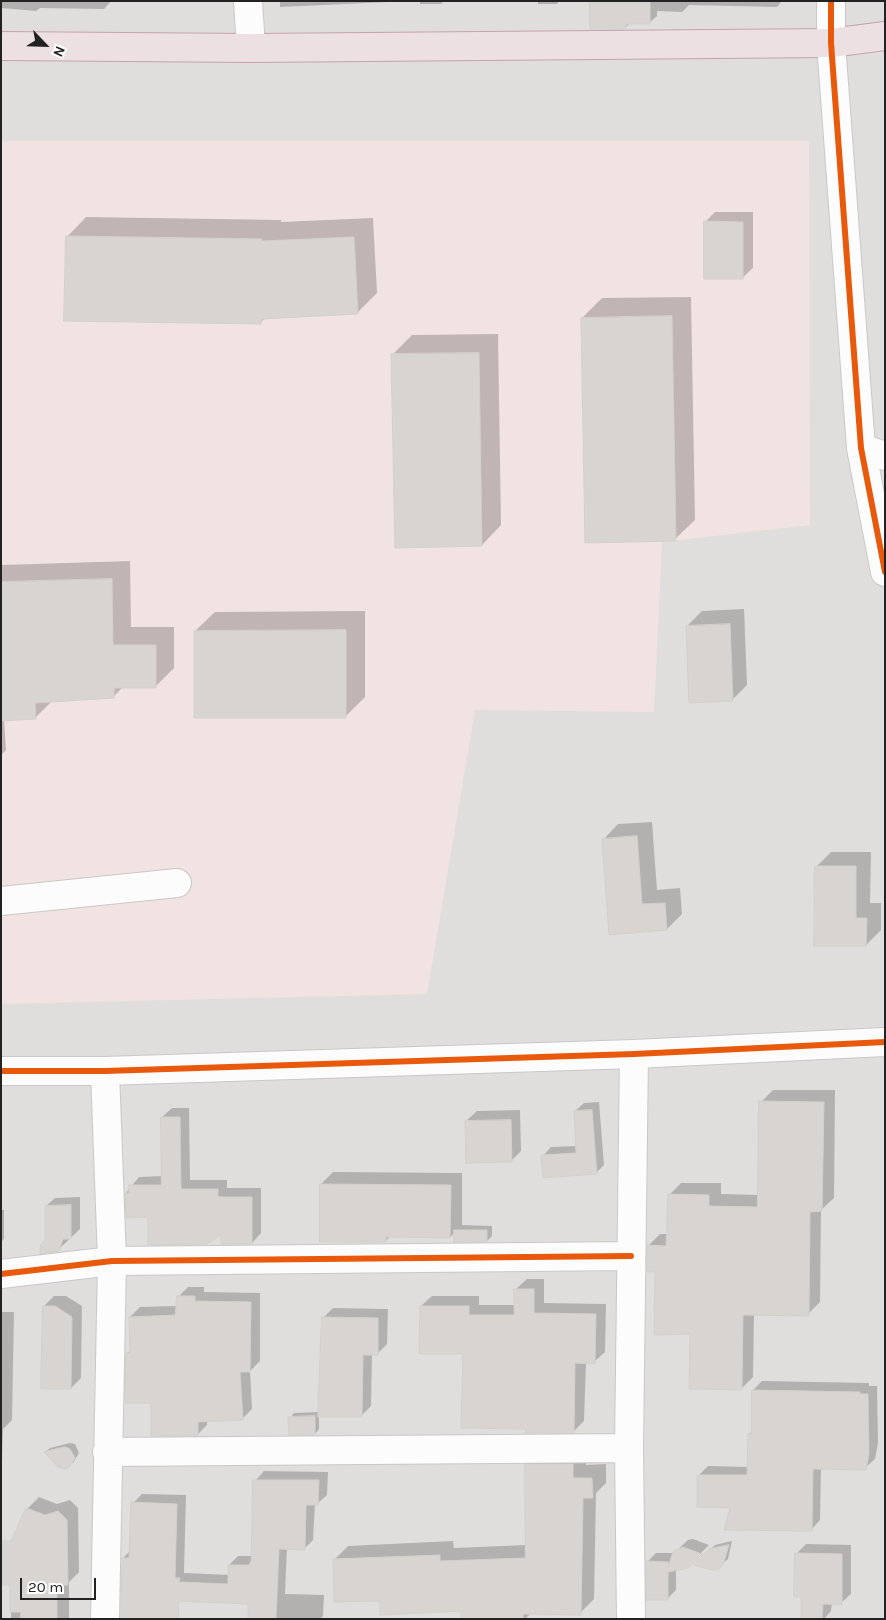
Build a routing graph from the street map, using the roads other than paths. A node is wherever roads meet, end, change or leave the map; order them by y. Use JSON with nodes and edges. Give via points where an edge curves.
{"nodes":[{"id":1,"x":248,"y":1,"type":"edge"},
{"id":2,"x":831,"y":1,"type":"edge"},
{"id":3,"x":885,"y":36,"type":"edge"},
{"id":4,"x":831,"y":43,"type":"junction"},
{"id":5,"x":1,"y":46,"type":"edge"},
{"id":6,"x":251,"y":48,"type":"junction"},
{"id":7,"x":873,"y":452,"type":"edge"},
{"id":8,"x":885,"y":572,"type":"edge"},
{"id":9,"x":177,"y":883,"type":"dead end"},
{"id":10,"x":1,"y":901,"type":"edge"},
{"id":11,"x":885,"y":1042,"type":"edge"},
{"id":12,"x":634,"y":1054,"type":"junction"},
{"id":13,"x":1,"y":1071,"type":"edge"},
{"id":14,"x":105,"y":1071,"type":"junction"},
{"id":15,"x":631,"y":1256,"type":"junction"},
{"id":16,"x":112,"y":1261,"type":"junction"},
{"id":17,"x":1,"y":1274,"type":"edge"},
{"id":18,"x":629,"y":1448,"type":"junction"},
{"id":19,"x":107,"y":1452,"type":"junction"},
{"id":20,"x":105,"y":1619,"type":"edge"},
{"id":21,"x":631,"y":1619,"type":"edge"}],
"edges":[{"from":1,"to":6,"type":"street"},
{"from":2,"to":4,"type":"street"},
{"from":3,"to":4,"type":"highway"},
{"from":4,"to":6,"type":"highway"},
{"from":4,"to":7,"type":"street"},
{"from":5,"to":6,"type":"highway"},
{"from":7,"to":8,"type":"street"},
{"from":9,"to":10,"type":"street"},
{"from":11,"to":12,"type":"street"},
{"from":12,"to":14,"type":"street"},
{"from":12,"to":15,"type":"street"},
{"from":13,"to":14,"type":"street"},
{"from":14,"to":16,"type":"street"},
{"from":15,"to":16,"type":"street"},
{"from":15,"to":18,"type":"street"},
{"from":16,"to":17,"type":"street"},
{"from":16,"to":19,"type":"street"},
{"from":18,"to":19,"type":"street"},
{"from":18,"to":21,"type":"street"},
{"from":19,"to":20,"type":"street"}]}
